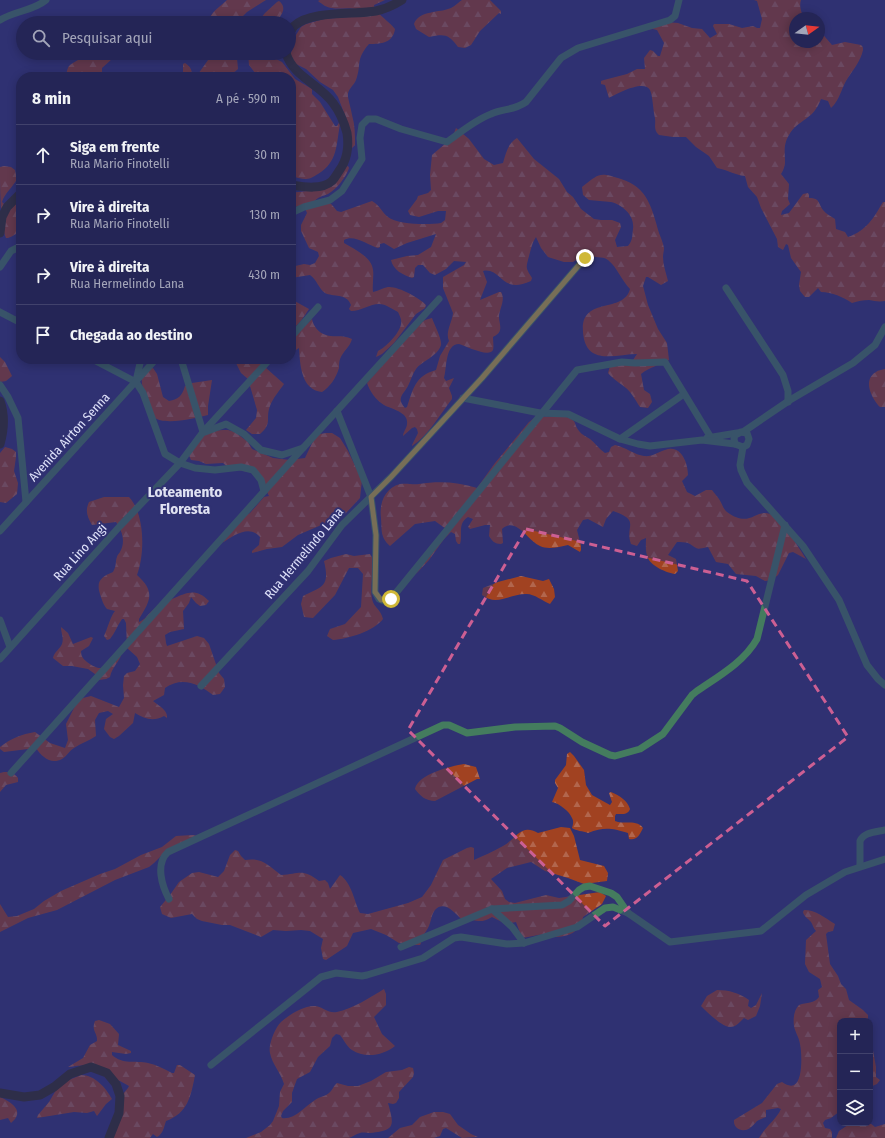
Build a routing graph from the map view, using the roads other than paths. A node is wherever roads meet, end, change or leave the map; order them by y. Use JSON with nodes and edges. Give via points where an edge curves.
{"nodes":[{"id":1,"x":46,"y":0,"type":"edge"},
{"id":2,"x":679,"y":0,"type":"edge"},
{"id":3,"x":0,"y":20,"type":"edge"},
{"id":4,"x":296,"y":211,"type":"edge"},
{"id":5,"x":16,"y":248,"type":"edge"},
{"id":6,"x":585,"y":258,"type":"dead end"},
{"id":7,"x":0,"y":267,"type":"edge"},
{"id":8,"x":726,"y":288,"type":"dead end"},
{"id":9,"x":439,"y":299,"type":"dead end"},
{"id":10,"x":318,"y":307,"type":"dead end"},
{"id":11,"x":0,"y":312,"type":"edge"},
{"id":12,"x":16,"y":320,"type":"edge"},
{"id":13,"x":885,"y":327,"type":"edge"},
{"id":14,"x":296,"y":331,"type":"edge"},
{"id":15,"x":102,"y":364,"type":"edge"},
{"id":16,"x":140,"y":364,"type":"edge"},
{"id":17,"x":152,"y":364,"type":"edge"},
{"id":18,"x":182,"y":364,"type":"edge"},
{"id":19,"x":265,"y":364,"type":"edge"},
{"id":20,"x":136,"y":382,"type":"junction"},
{"id":21,"x":0,"y":385,"type":"edge"},
{"id":22,"x":684,"y":394,"type":"junction"},
{"id":23,"x":463,"y":398,"type":"junction"},
{"id":24,"x":788,"y":402,"type":"junction"},
{"id":25,"x":337,"y":411,"type":"junction"},
{"id":26,"x":540,"y":413,"type":"junction"},
{"id":27,"x":761,"y":419,"type":"junction"},
{"id":28,"x":202,"y":432,"type":"junction"},
{"id":29,"x":740,"y":432,"type":"junction"},
{"id":30,"x":710,"y":436,"type":"junction"},
{"id":31,"x":749,"y":437,"type":"junction"},
{"id":32,"x":620,"y":438,"type":"junction"},
{"id":33,"x":702,"y":440,"type":"junction"},
{"id":34,"x":738,"y":445,"type":"junction"},
{"id":35,"x":303,"y":448,"type":"junction"},
{"id":36,"x":180,"y":464,"type":"junction"},
{"id":37,"x":264,"y":492,"type":"junction"},
{"id":38,"x":371,"y":497,"type":"junction"},
{"id":39,"x":26,"y":502,"type":"junction"},
{"id":40,"x":785,"y":525,"type":"junction"},
{"id":41,"x":0,"y":531,"type":"edge"},
{"id":42,"x":0,"y":620,"type":"edge"},
{"id":43,"x":10,"y":647,"type":"junction"},
{"id":44,"x":0,"y":658,"type":"edge"},
{"id":45,"x":885,"y":685,"type":"edge"},
{"id":46,"x":200,"y":686,"type":"dead end"},
{"id":47,"x":11,"y":773,"type":"dead end"},
{"id":48,"x":885,"y":830,"type":"edge"},
{"id":49,"x":885,"y":859,"type":"edge"},
{"id":50,"x":860,"y":866,"type":"junction"},
{"id":51,"x":169,"y":899,"type":"dead end"},
{"id":52,"x":492,"y":909,"type":"junction"},
{"id":53,"x":628,"y":913,"type":"junction"},
{"id":54,"x":524,"y":942,"type":"junction"},
{"id":55,"x":401,"y":947,"type":"dead end"},
{"id":56,"x":211,"y":1064,"type":"dead end"}],
"edges":[{"from":1,"to":3,"type":"street"},
{"from":2,"to":4,"type":"street","via":[[675,16],[670,20],[578,48],[561,58],[526,102],[518,107],[493,112],[447,142],[376,119],[368,119],[362,125],[360,138],[362,159],[342,192],[330,200]]},
{"from":5,"to":7,"type":"street","via":[[11,251]]},
{"from":6,"to":23,"type":"street","name":"Rua Hermelindo Lana"},
{"from":8,"to":24,"type":"street","via":[[783,376],[788,391]]},
{"from":9,"to":25,"type":"street"},
{"from":10,"to":14,"type":"street"},
{"from":11,"to":12,"type":"street"},
{"from":13,"to":24,"type":"street","via":[[875,345],[853,363]]},
{"from":15,"to":20,"type":"street"},
{"from":16,"to":20,"type":"street"},
{"from":17,"to":20,"type":"street","name":"Avenida Airton Senna"},
{"from":18,"to":28,"type":"street"},
{"from":19,"to":28,"type":"street","name":"Rua Lino Angi"},
{"from":20,"to":36,"type":"street","via":[[143,393],[165,454]]},
{"from":20,"to":39,"type":"street","name":"Avenida Airton Senna"},
{"from":21,"to":39,"type":"street","via":[[18,418]]},
{"from":22,"to":26,"type":"street","via":[[665,362],[622,362],[577,370]]},
{"from":22,"to":30,"type":"street"},
{"from":22,"to":32,"type":"street"},
{"from":23,"to":26,"type":"street"},
{"from":23,"to":38,"type":"street","name":"Rua Hermelindo Lana"},
{"from":24,"to":27,"type":"street"},
{"from":25,"to":35,"type":"street"},
{"from":25,"to":38,"type":"street"},
{"from":26,"to":32,"type":"street","via":[[568,414]]},
{"from":26,"to":38,"type":"street","via":[[391,599],[387,600],[379,599],[375,592],[376,535]]},
{"from":27,"to":29,"type":"street"},
{"from":27,"to":31,"type":"street"},
{"from":28,"to":35,"type":"street","via":[[226,424],[244,434],[262,450],[282,455]]},
{"from":28,"to":36,"type":"street","name":"Rua Lino Angi"},
{"from":29,"to":30,"type":"street"},
{"from":29,"to":31,"type":"street","via":[[747,433]]},
{"from":29,"to":34,"type":"street","via":[[734,437]]},
{"from":30,"to":33,"type":"street"},
{"from":31,"to":34,"type":"street","via":[[748,443]]},
{"from":32,"to":33,"type":"street","via":[[650,446]]},
{"from":33,"to":34,"type":"street"},
{"from":34,"to":40,"type":"street","via":[[741,470],[747,483]]},
{"from":35,"to":37,"type":"street"},
{"from":36,"to":37,"type":"street","via":[[215,470],[241,467],[254,470],[261,480]]},
{"from":36,"to":43,"type":"street","name":"Rua Lino Angi"},
{"from":37,"to":47,"type":"street"},
{"from":38,"to":46,"type":"street","name":"Rua Hermelindo Lana","via":[[342,525],[308,571]]},
{"from":39,"to":41,"type":"street","name":"Avenida Airton Senna"},
{"from":40,"to":45,"type":"street","via":[[803,546],[839,600],[867,665]]},
{"from":40,"to":51,"type":"street","via":[[757,639],[752,648],[742,659],[692,695],[663,734],[640,749],[610,755],[555,726],[467,732],[442,725],[168,852],[161,864],[162,884]]},
{"from":42,"to":43,"type":"street"},
{"from":43,"to":44,"type":"street","name":"Rua Lino Angi"},
{"from":48,"to":50,"type":"street","via":[[861,837]]},
{"from":49,"to":50,"type":"street"},
{"from":50,"to":53,"type":"street","via":[[806,895],[761,931],[670,942]]},
{"from":52,"to":53,"type":"street","via":[[562,905],[579,890],[590,886],[611,893]]},
{"from":52,"to":54,"type":"street"},
{"from":52,"to":55,"type":"street"},
{"from":53,"to":54,"type":"street","via":[[613,907],[605,908],[577,927]]},
{"from":54,"to":56,"type":"street","via":[[507,944],[454,938],[423,958],[367,975],[336,973],[321,977]]}]}
